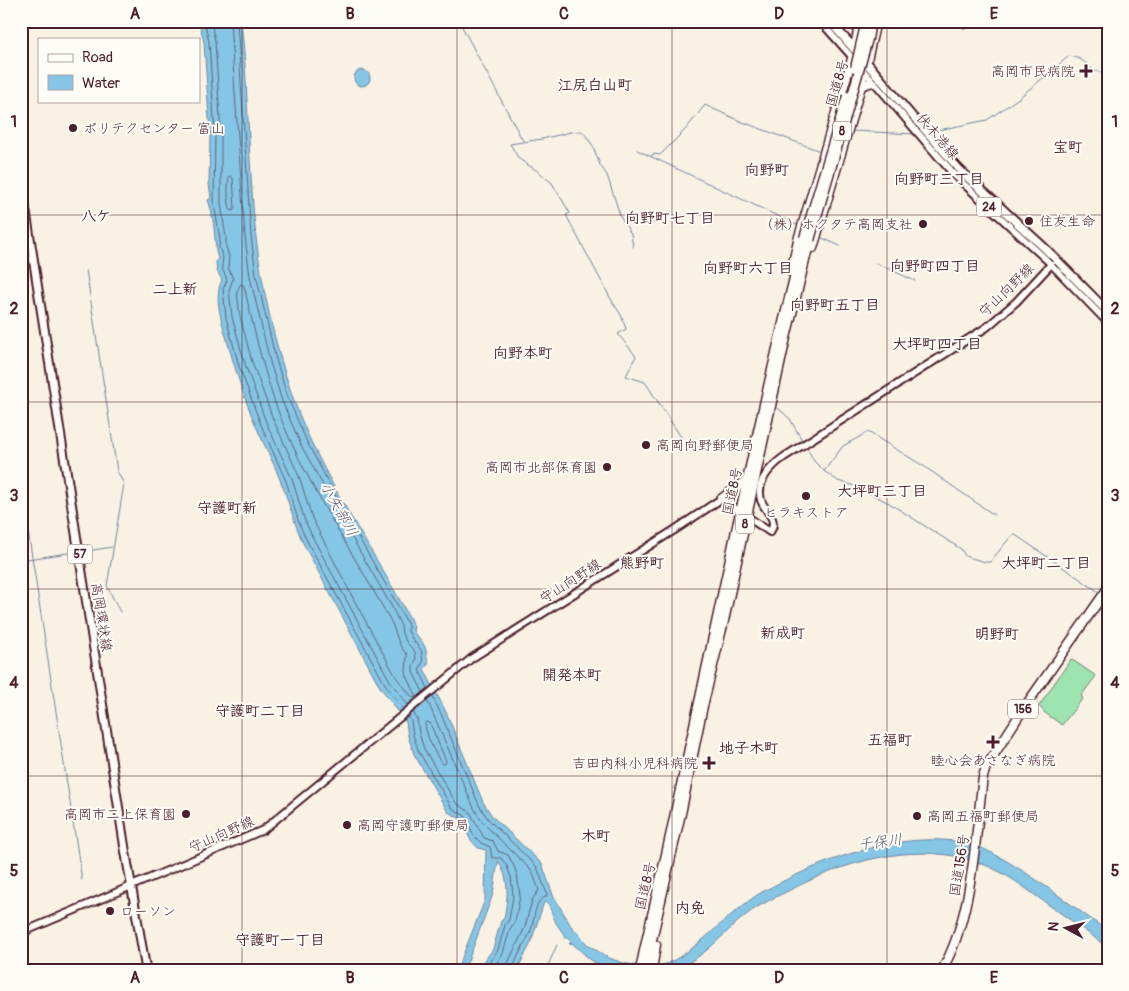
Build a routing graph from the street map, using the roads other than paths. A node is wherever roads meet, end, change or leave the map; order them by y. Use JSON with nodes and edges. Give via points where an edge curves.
{"nodes":[{"id":1,"x":821,"y":21,"type":"edge"},
{"id":2,"x":829,"y":21,"type":"edge"},
{"id":3,"x":860,"y":21,"type":"edge"},
{"id":4,"x":866,"y":21,"type":"edge"},
{"id":5,"x":871,"y":21,"type":"edge"},
{"id":6,"x":876,"y":21,"type":"edge"},
{"id":7,"x":858,"y":31,"type":"junction"},
{"id":8,"x":843,"y":38,"type":"junction"},
{"id":9,"x":854,"y":53,"type":"junction"},
{"id":10,"x":867,"y":62,"type":"junction"},
{"id":11,"x":865,"y":71,"type":"junction"},
{"id":12,"x":877,"y":84,"type":"junction"},
{"id":13,"x":861,"y":86,"type":"junction"},
{"id":14,"x":21,"y":180,"type":"edge"},
{"id":15,"x":807,"y":239,"type":"junction"},
{"id":16,"x":1054,"y":262,"type":"junction"},
{"id":17,"x":790,"y":308,"type":"junction"},
{"id":18,"x":1108,"y":312,"type":"edge"},
{"id":19,"x":1108,"y":322,"type":"edge"},
{"id":20,"x":747,"y":480,"type":"junction"},
{"id":21,"x":721,"y":498,"type":"junction"},
{"id":22,"x":743,"y":514,"type":"junction"},
{"id":23,"x":1108,"y":588,"type":"edge"},
{"id":24,"x":131,"y":886,"type":"junction"},
{"id":25,"x":21,"y":933,"type":"edge"},
{"id":26,"x":652,"y":936,"type":"junction"},
{"id":27,"x":146,"y":970,"type":"edge"},
{"id":28,"x":638,"y":970,"type":"edge"},
{"id":29,"x":645,"y":970,"type":"edge"},
{"id":30,"x":652,"y":970,"type":"edge"},
{"id":31,"x":942,"y":970,"type":"edge"}],
"edges":[{"from":1,"to":9,"type":"main road","name":"伏木港線","number":"24"},
{"from":2,"to":8,"type":"main road","name":"伏木港線","number":"24"},
{"from":3,"to":7,"type":"highway","number":"8"},
{"from":4,"to":15,"type":"highway","name":"国道8号","number":"8","bridge":true},
{"from":5,"to":15,"type":"highway","name":"国道8号","number":"8","bridge":true,"via":[[840,138]]},
{"from":6,"to":10,"type":"highway","number":"8"},
{"from":7,"to":8,"type":"main road","via":[[854,37]]},
{"from":7,"to":9,"type":"highway","number":"8"},
{"from":8,"to":9,"type":"main road","name":"伏木港線","number":"24"},
{"from":9,"to":10,"type":"main road","name":"伏木港線","number":"24"},
{"from":9,"to":11,"type":"main road","name":"伏木港線","number":"24"},
{"from":9,"to":17,"type":"highway","number":"8","via":[[798,240],[791,271]]},
{"from":10,"to":11,"type":"highway","number":"8"},
{"from":10,"to":16,"type":"main road","name":"伏木港線","number":"24","via":[[959,169]]},
{"from":11,"to":12,"type":"main road","name":"伏木港線","number":"24"},
{"from":11,"to":13,"type":"highway","number":"8"},
{"from":12,"to":13,"type":"highway","via":[[872,82]]},
{"from":12,"to":16,"type":"main road","name":"伏木港線","number":"24","via":[[954,174]]},
{"from":13,"to":17,"type":"highway","number":"8","via":[[802,285]]},
{"from":14,"to":24,"type":"main road","name":"高岡環状線","number":"57"},
{"from":15,"to":17,"type":"highway","name":"国道8号","number":"8"},
{"from":16,"to":18,"type":"main road","name":"伏木港線","number":"24"},
{"from":16,"to":19,"type":"main road","name":"伏木港線","number":"24"},
{"from":16,"to":22,"type":"main road","name":"守山向野線","via":[[987,327],[770,468],[765,475],[761,500],[773,520],[770,532]]},
{"from":17,"to":20,"type":"highway","name":"国道8号","number":"8","via":[[765,395]]},
{"from":17,"to":22,"type":"highway","name":"国道8号","number":"8"},
{"from":20,"to":21,"type":"highway"},
{"from":20,"to":22,"type":"highway","name":"国道8号","number":"8"},
{"from":21,"to":22,"type":"main road","name":"守山向野線"},
{"from":21,"to":24,"type":"main road","name":"守山向野線","via":[[676,530],[472,658],[263,830]]},
{"from":22,"to":26,"type":"highway","name":"国道8号","number":"8"},
{"from":22,"to":26,"type":"highway","name":"国道8号","number":"8","via":[[650,920]]},
{"from":23,"to":31,"type":"highway","name":"国道156号","number":"156","via":[[988,763],[983,777],[963,916]]},
{"from":24,"to":25,"type":"main road","name":"守山向野線"},
{"from":24,"to":27,"type":"main road","name":"高岡環状線","number":"57"},
{"from":26,"to":28,"type":"highway","name":"国道8号","number":"8"},
{"from":26,"to":29,"type":"highway","name":"国道8号","number":"8"},
{"from":26,"to":30,"type":"highway"}]}
